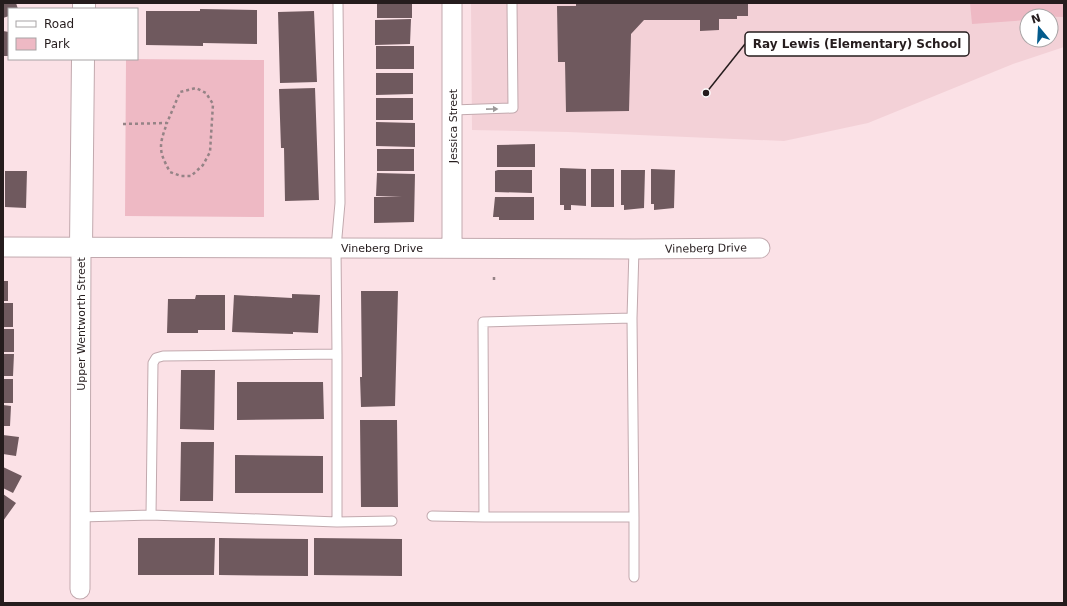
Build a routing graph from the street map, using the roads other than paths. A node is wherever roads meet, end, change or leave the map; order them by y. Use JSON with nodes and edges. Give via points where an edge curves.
{"nodes":[{"id":1,"x":338,"y":3,"type":"edge"},
{"id":2,"x":452,"y":3,"type":"edge"},
{"id":3,"x":512,"y":3,"type":"edge"},
{"id":4,"x":83,"y":60,"type":"edge"},
{"id":5,"x":453,"y":110,"type":"junction"},
{"id":6,"x":81,"y":246,"type":"junction"},
{"id":7,"x":3,"y":247,"type":"edge"},
{"id":8,"x":336,"y":248,"type":"junction"},
{"id":9,"x":452,"y":248,"type":"junction"},
{"id":10,"x":760,"y":248,"type":"dead end"},
{"id":11,"x":634,"y":249,"type":"junction"},
{"id":12,"x":632,"y":318,"type":"junction"},
{"id":13,"x":338,"y":354,"type":"junction"},
{"id":14,"x":151,"y":515,"type":"junction"},
{"id":15,"x":432,"y":516,"type":"dead end"},
{"id":16,"x":81,"y":517,"type":"junction"},
{"id":17,"x":484,"y":517,"type":"junction"},
{"id":18,"x":634,"y":517,"type":"junction"},
{"id":19,"x":392,"y":521,"type":"dead end"},
{"id":20,"x":337,"y":522,"type":"junction"},
{"id":21,"x":634,"y":578,"type":"dead end"},
{"id":22,"x":80,"y":589,"type":"dead end"}],
"edges":[{"from":1,"to":8,"type":"lane","via":[[340,203]]},
{"from":2,"to":5,"type":"street","name":"Jessica Street"},
{"from":5,"to":3,"type":"lane","one_way":true,"via":[[513,108]]},
{"from":4,"to":6,"type":"street","name":"Upper Wentworth Street"},
{"from":5,"to":9,"type":"street","name":"Jessica Street"},
{"from":6,"to":7,"type":"street","name":"Vineberg Drive"},
{"from":6,"to":8,"type":"street","name":"Vineberg Drive"},
{"from":6,"to":16,"type":"street","name":"Upper Wentworth Street"},
{"from":8,"to":9,"type":"street","name":"Vineberg Drive"},
{"from":8,"to":13,"type":"lane"},
{"from":9,"to":11,"type":"street","name":"Vineberg Drive"},
{"from":10,"to":11,"type":"street","name":"Vineberg Drive"},
{"from":11,"to":12,"type":"lane"},
{"from":12,"to":17,"type":"lane","via":[[484,322]]},
{"from":12,"to":18,"type":"lane"},
{"from":13,"to":14,"type":"lane","via":[[156,358],[153,363]]},
{"from":13,"to":20,"type":"lane"},
{"from":14,"to":16,"type":"lane"},
{"from":14,"to":20,"type":"lane"},
{"from":15,"to":17,"type":"lane"},
{"from":16,"to":22,"type":"street","name":"Upper Wentworth Street"},
{"from":17,"to":18,"type":"lane"},
{"from":18,"to":21,"type":"lane"},
{"from":19,"to":20,"type":"lane"}]}
